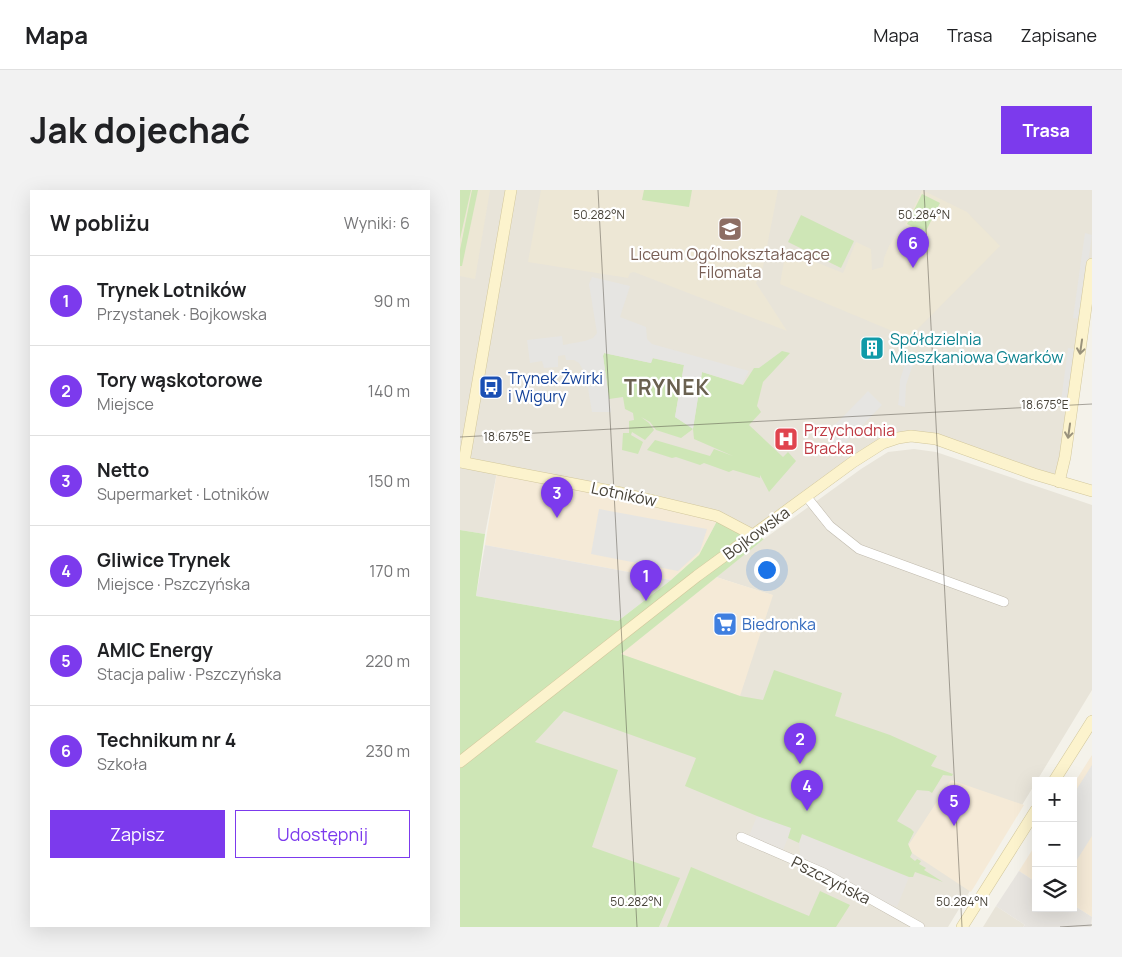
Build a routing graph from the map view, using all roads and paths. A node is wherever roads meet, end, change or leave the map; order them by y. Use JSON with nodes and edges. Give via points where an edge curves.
{"nodes":[{"id":1,"x":511,"y":190,"type":"edge"},
{"id":2,"x":1092,"y":264,"type":"edge"},
{"id":3,"x":462,"y":462,"type":"edge"},
{"id":4,"x":1058,"y":482,"type":"junction"},
{"id":5,"x":1092,"y":491,"type":"edge"},
{"id":6,"x":806,"y":496,"type":"junction"},
{"id":7,"x":754,"y":535,"type":"junction"},
{"id":8,"x":1004,"y":602,"type":"dead end"},
{"id":9,"x":1092,"y":721,"type":"edge"},
{"id":10,"x":460,"y":762,"type":"edge"},
{"id":11,"x":1057,"y":777,"type":"edge"},
{"id":12,"x":1032,"y":816,"type":"edge"},
{"id":13,"x":741,"y":837,"type":"dead end"},
{"id":14,"x":920,"y":927,"type":"edge"},
{"id":15,"x":962,"y":927,"type":"edge"}],
"edges":[{"from":1,"to":3,"type":"street"},
{"from":2,"to":4,"type":"street","one_way":true,"via":[[1065,456]]},
{"from":3,"to":7,"type":"street","name":"Lotników","via":[[621,493],[717,516]]},
{"from":4,"to":5,"type":"street","name":"Bojkowska"},
{"from":4,"to":6,"type":"street","name":"Bojkowska","via":[[936,439],[911,436],[883,443]]},
{"from":6,"to":7,"type":"street","name":"Bojkowska"},
{"from":6,"to":8,"type":"street","via":[[830,526],[859,548]]},
{"from":7,"to":10,"type":"street","name":"Bojkowska","via":[[682,587]]},
{"from":9,"to":11,"type":"street"},
{"from":12,"to":15,"type":"street"},
{"from":13,"to":14,"type":"street","name":"Pszczyńska","via":[[824,874]]}]}
